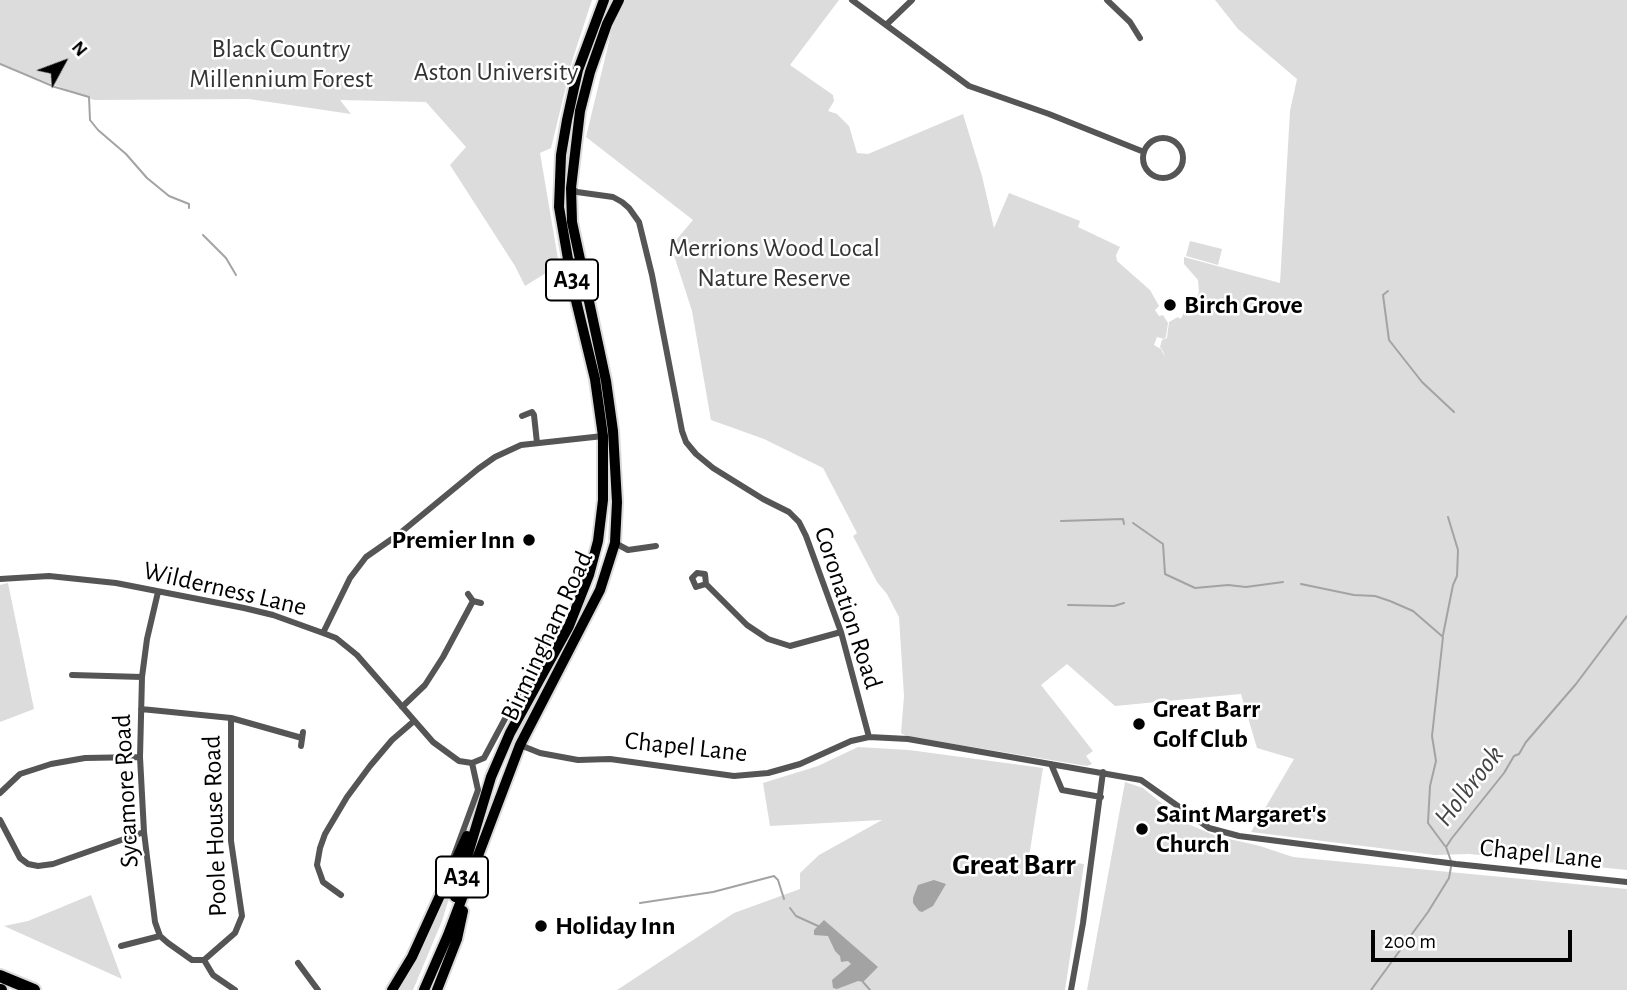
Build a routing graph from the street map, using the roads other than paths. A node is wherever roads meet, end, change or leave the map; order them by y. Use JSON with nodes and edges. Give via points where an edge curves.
{"nodes":[{"id":1,"x":604,"y":0,"type":"edge"},
{"id":2,"x":619,"y":0,"type":"edge"},
{"id":3,"x":852,"y":0,"type":"edge"},
{"id":4,"x":912,"y":0,"type":"edge"},
{"id":5,"x":1107,"y":0,"type":"edge"},
{"id":6,"x":886,"y":25,"type":"junction"},
{"id":7,"x":1135,"y":35,"type":"dead end"},
{"id":8,"x":1144,"y":152,"type":"junction"},
{"id":9,"x":560,"y":180,"type":"junction"},
{"id":10,"x":572,"y":190,"type":"junction"},
{"id":11,"x":559,"y":201,"type":"junction"},
{"id":12,"x":522,"y":416,"type":"dead end"},
{"id":13,"x":603,"y":436,"type":"junction"},
{"id":14,"x":537,"y":443,"type":"junction"},
{"id":15,"x":656,"y":546,"type":"dead end"},
{"id":16,"x":614,"y":549,"type":"junction"},
{"id":17,"x":589,"y":575,"type":"junction"},
{"id":18,"x":0,"y":579,"type":"edge"},
{"id":19,"x":706,"y":584,"type":"dead end"},
{"id":20,"x":583,"y":591,"type":"junction"},
{"id":21,"x":158,"y":592,"type":"junction"},
{"id":22,"x":468,"y":594,"type":"dead end"},
{"id":23,"x":473,"y":601,"type":"junction"},
{"id":24,"x":481,"y":603,"type":"dead end"},
{"id":25,"x":569,"y":626,"type":"junction"},
{"id":26,"x":841,"y":632,"type":"junction"},
{"id":27,"x":323,"y":633,"type":"junction"},
{"id":28,"x":72,"y":675,"type":"dead end"},
{"id":29,"x":142,"y":677,"type":"junction"},
{"id":30,"x":402,"y":707,"type":"junction"},
{"id":31,"x":141,"y":709,"type":"junction"},
{"id":32,"x":231,"y":718,"type":"junction"},
{"id":33,"x":863,"y":720,"type":"junction"},
{"id":34,"x":414,"y":721,"type":"junction"},
{"id":35,"x":869,"y":737,"type":"junction"},
{"id":36,"x":302,"y":739,"type":"dead end"},
{"id":37,"x":859,"y":739,"type":"junction"},
{"id":38,"x":520,"y":745,"type":"junction"},
{"id":39,"x":139,"y":757,"type":"junction"},
{"id":40,"x":472,"y":763,"type":"junction"},
{"id":41,"x":1051,"y":764,"type":"junction"},
{"id":42,"x":1103,"y":772,"type":"junction"},
{"id":43,"x":0,"y":793,"type":"edge"},
{"id":44,"x":1101,"y":797,"type":"junction"},
{"id":45,"x":480,"y":812,"type":"junction"},
{"id":46,"x":0,"y":820,"type":"edge"},
{"id":47,"x":144,"y":832,"type":"junction"},
{"id":48,"x":470,"y":861,"type":"junction"},
{"id":49,"x":450,"y":871,"type":"junction"},
{"id":50,"x":1627,"y":883,"type":"edge"},
{"id":51,"x":341,"y":895,"type":"dead end"},
{"id":52,"x":160,"y":936,"type":"junction"},
{"id":53,"x":121,"y":946,"type":"dead end"},
{"id":54,"x":204,"y":960,"type":"junction"},
{"id":55,"x":292,"y":971,"type":"dead end"},
{"id":56,"x":0,"y":975,"type":"edge"},
{"id":57,"x":34,"y":990,"type":"edge"},
{"id":58,"x":235,"y":990,"type":"edge"},
{"id":59,"x":318,"y":990,"type":"edge"},
{"id":60,"x":392,"y":990,"type":"edge"},
{"id":61,"x":417,"y":990,"type":"edge"},
{"id":62,"x":424,"y":990,"type":"edge"},
{"id":63,"x":437,"y":990,"type":"edge"},
{"id":64,"x":1071,"y":990,"type":"edge"}],
"edges":[{"from":1,"to":9,"type":"highway","name":"Birmingham Road","number":"A34","via":[[578,70]]},
{"from":2,"to":10,"type":"highway","name":"Birmingham Road","number":"A34","via":[[580,111]]},
{"from":3,"to":6,"type":"street"},
{"from":4,"to":6,"type":"street"},
{"from":5,"to":7,"type":"street","via":[[1130,22]]},
{"from":6,"to":8,"type":"street","via":[[969,86]]},
{"from":8,"to":8,"type":"street","via":[[1152,142],[1170,139],[1182,154],[1181,167],[1165,178],[1153,174],[1144,164]]},
{"from":9,"to":10,"type":"highway"},
{"from":9,"to":11,"type":"highway","name":"Birmingham Road","number":"A34"},
{"from":10,"to":11,"type":"highway"},
{"from":10,"to":16,"type":"highway","name":"Birmingham Road","number":"A34","via":[[572,222],[613,431]]},
{"from":10,"to":26,"type":"street","name":"Coronation Road","via":[[622,202],[639,222],[687,442],[713,468],[799,522]]},
{"from":11,"to":13,"type":"highway","name":"Birmingham Road","number":"A34"},
{"from":12,"to":14,"type":"street","via":[[534,415]]},
{"from":13,"to":14,"type":"street"},
{"from":13,"to":17,"type":"highway","name":"Birmingham Road","number":"A34","via":[[603,500]]},
{"from":14,"to":27,"type":"street","via":[[495,457],[366,557],[350,578]]},
{"from":15,"to":16,"type":"street"},
{"from":16,"to":17,"type":"highway","via":[[605,541]]},
{"from":16,"to":20,"type":"highway","via":[[593,588]]},
{"from":16,"to":38,"type":"highway","name":"Birmingham Road","number":"A34","via":[[600,590]]},
{"from":17,"to":20,"type":"highway","name":"Birmingham Road","number":"A34"},
{"from":18,"to":21,"type":"street","name":"Wilderness Lane","via":[[49,576]]},
{"from":19,"to":26,"type":"street","via":[[768,639],[790,646]]},
{"from":20,"to":25,"type":"highway","name":"Birmingham Road","number":"A34"},
{"from":21,"to":27,"type":"street","name":"Wilderness Lane","via":[[273,615]]},
{"from":21,"to":29,"type":"street","name":"Sycamore Road"},
{"from":22,"to":23,"type":"street"},
{"from":23,"to":24,"type":"street"},
{"from":23,"to":30,"type":"street","via":[[430,678]]},
{"from":25,"to":40,"type":"street","name":"Birmingham Road","via":[[552,631],[484,758]]},
{"from":25,"to":45,"type":"highway","name":"Birmingham Road","number":"A34","via":[[510,733]]},
{"from":26,"to":33,"type":"street","name":"Coronation Road"},
{"from":27,"to":30,"type":"street","name":"Wilderness Lane","via":[[357,655]]},
{"from":28,"to":29,"type":"street"},
{"from":29,"to":31,"type":"street","name":"Sycamore Road"},
{"from":30,"to":34,"type":"street","name":"Wilderness Lane"},
{"from":31,"to":32,"type":"street"},
{"from":31,"to":39,"type":"street","name":"Sycamore Road"},
{"from":32,"to":36,"type":"street"},
{"from":32,"to":54,"type":"street","name":"Poole House Road","via":[[231,841],[242,916],[235,933]]},
{"from":33,"to":35,"type":"street","name":"Coronation Road"},
{"from":33,"to":37,"type":"street","name":"Coronation Road"},
{"from":34,"to":40,"type":"street","name":"Wilderness Lane","via":[[444,750]]},
{"from":34,"to":51,"type":"street","via":[[370,766],[325,834],[317,865],[323,881]]},
{"from":35,"to":37,"type":"street","name":"Chapel Lane"},
{"from":35,"to":41,"type":"street","name":"Chapel Lane","via":[[908,739]]},
{"from":37,"to":38,"type":"street","name":"Chapel Lane","via":[[800,764],[734,776],[610,759],[578,760]]},
{"from":38,"to":48,"type":"highway","name":"Birmingham Road","number":"A34"},
{"from":39,"to":43,"type":"street","via":[[51,764],[20,774]]},
{"from":39,"to":47,"type":"street","name":"Sycamore Road"},
{"from":40,"to":49,"type":"street","via":[[478,790]]},
{"from":41,"to":42,"type":"street","name":"Chapel Lane"},
{"from":41,"to":44,"type":"street","via":[[1062,790]]},
{"from":42,"to":44,"type":"street"},
{"from":42,"to":50,"type":"street","name":"Chapel Lane","via":[[1141,780],[1209,828],[1239,836]]},
{"from":44,"to":64,"type":"street"},
{"from":45,"to":48,"type":"highway","name":"Birmingham Road","number":"A34"},
{"from":45,"to":49,"type":"highway"},
{"from":46,"to":47,"type":"street","via":[[20,858],[38,866]]},
{"from":47,"to":52,"type":"street","name":"Sycamore Road"},
{"from":48,"to":49,"type":"highway"},
{"from":48,"to":61,"type":"highway","name":"Birmingham Road","number":"A34"},
{"from":48,"to":62,"type":"highway","name":"Birmingham Road","number":"A34"},
{"from":48,"to":63,"type":"highway","via":[[457,939]]},
{"from":49,"to":60,"type":"highway","via":[[412,957]]},
{"from":52,"to":53,"type":"street"},
{"from":52,"to":54,"type":"street","via":[[192,960]]},
{"from":54,"to":58,"type":"street","via":[[213,975]]},
{"from":55,"to":59,"type":"street","via":[[299,962]]},
{"from":56,"to":57,"type":"highway"}]}
